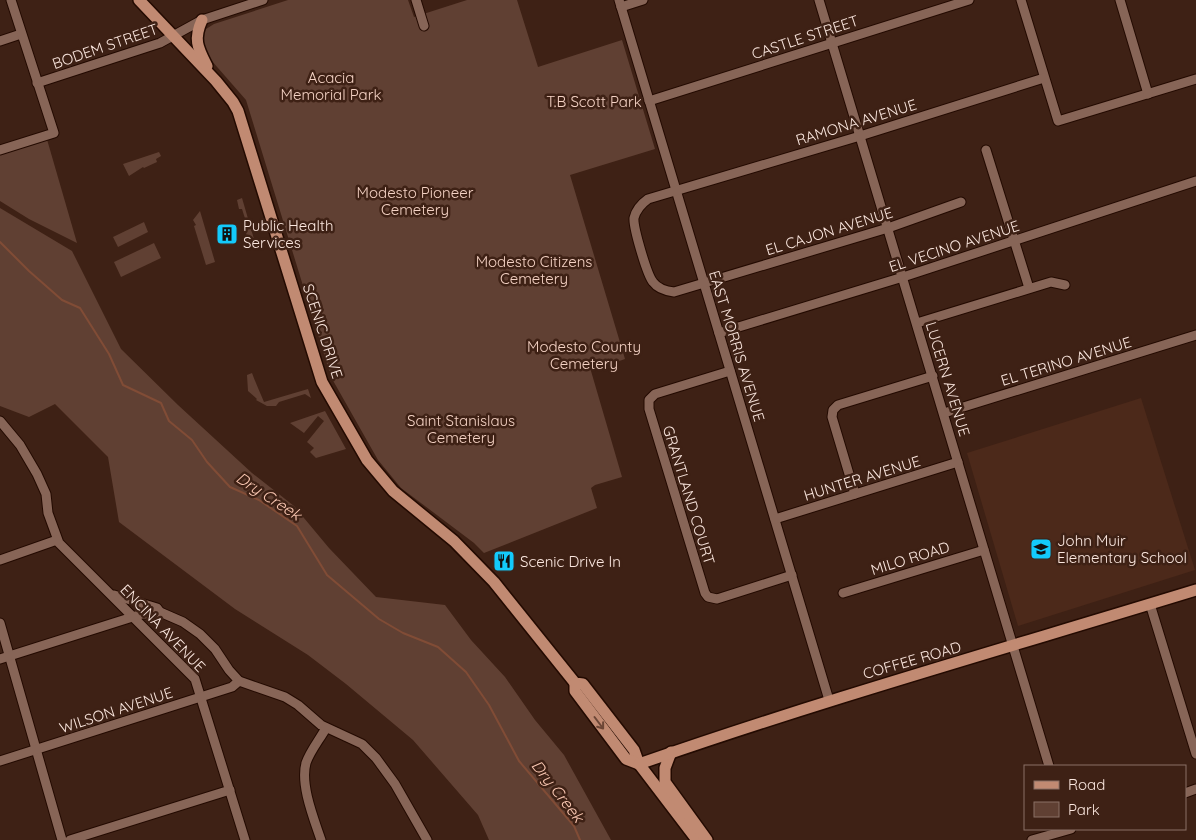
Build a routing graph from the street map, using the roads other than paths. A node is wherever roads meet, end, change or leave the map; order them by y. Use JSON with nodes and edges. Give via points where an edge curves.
{"nodes":[{"id":1,"x":11,"y":0,"type":"edge"},
{"id":2,"x":139,"y":0,"type":"edge"},
{"id":3,"x":263,"y":0,"type":"edge"},
{"id":4,"x":416,"y":0,"type":"edge"},
{"id":5,"x":643,"y":0,"type":"edge"},
{"id":6,"x":818,"y":0,"type":"edge"},
{"id":7,"x":969,"y":0,"type":"edge"},
{"id":8,"x":1021,"y":0,"type":"edge"},
{"id":9,"x":1120,"y":0,"type":"edge"},
{"id":10,"x":620,"y":4,"type":"edge"},
{"id":11,"x":202,"y":20,"type":"junction"},
{"id":12,"x":424,"y":26,"type":"dead end"},
{"id":13,"x":21,"y":34,"type":"junction"},
{"id":14,"x":173,"y":36,"type":"junction"},
{"id":15,"x":0,"y":41,"type":"edge"},
{"id":16,"x":832,"y":43,"type":"junction"},
{"id":17,"x":212,"y":77,"type":"junction"},
{"id":18,"x":1044,"y":78,"type":"junction"},
{"id":19,"x":1196,"y":79,"type":"edge"},
{"id":20,"x":37,"y":83,"type":"junction"},
{"id":21,"x":1148,"y":94,"type":"junction"},
{"id":22,"x":649,"y":101,"type":"junction"},
{"id":23,"x":860,"y":136,"type":"junction"},
{"id":24,"x":0,"y":150,"type":"edge"},
{"id":25,"x":986,"y":150,"type":"dead end"},
{"id":26,"x":1196,"y":182,"type":"edge"},
{"id":27,"x":676,"y":191,"type":"junction"},
{"id":28,"x":961,"y":202,"type":"dead end"},
{"id":29,"x":888,"y":228,"type":"junction"},
{"id":30,"x":1014,"y":241,"type":"junction"},
{"id":31,"x":903,"y":277,"type":"junction"},
{"id":32,"x":704,"y":284,"type":"junction"},
{"id":33,"x":1065,"y":285,"type":"dead end"},
{"id":34,"x":1029,"y":288,"type":"junction"},
{"id":35,"x":917,"y":323,"type":"junction"},
{"id":36,"x":719,"y":333,"type":"junction"},
{"id":37,"x":1196,"y":335,"type":"edge"},
{"id":38,"x":730,"y":371,"type":"junction"},
{"id":39,"x":933,"y":376,"type":"junction"},
{"id":40,"x":944,"y":413,"type":"junction"},
{"id":41,"x":0,"y":421,"type":"edge"},
{"id":42,"x":958,"y":462,"type":"junction"},
{"id":43,"x":855,"y":494,"type":"junction"},
{"id":44,"x":775,"y":519,"type":"junction"},
{"id":45,"x":57,"y":540,"type":"junction"},
{"id":46,"x":984,"y":550,"type":"junction"},
{"id":47,"x":0,"y":560,"type":"edge"},
{"id":48,"x":792,"y":576,"type":"junction"},
{"id":49,"x":1196,"y":590,"type":"edge"},
{"id":50,"x":110,"y":593,"type":"junction"},
{"id":51,"x":843,"y":593,"type":"dead end"},
{"id":52,"x":1150,"y":604,"type":"junction"},
{"id":53,"x":160,"y":612,"type":"junction"},
{"id":54,"x":134,"y":616,"type":"junction"},
{"id":55,"x":0,"y":623,"type":"edge"},
{"id":56,"x":1013,"y":646,"type":"junction"},
{"id":57,"x":9,"y":656,"type":"junction"},
{"id":58,"x":0,"y":659,"type":"edge"},
{"id":59,"x":239,"y":681,"type":"junction"},
{"id":60,"x":202,"y":696,"type":"junction"},
{"id":61,"x":829,"y":700,"type":"junction"},
{"id":62,"x":326,"y":728,"type":"junction"},
{"id":63,"x":36,"y":750,"type":"junction"},
{"id":64,"x":671,"y":752,"type":"junction"},
{"id":65,"x":1196,"y":754,"type":"edge"},
{"id":66,"x":0,"y":761,"type":"edge"},
{"id":67,"x":638,"y":764,"type":"junction"},
{"id":68,"x":1049,"y":765,"type":"edge"},
{"id":69,"x":230,"y":790,"type":"junction"},
{"id":70,"x":1066,"y":830,"type":"edge"},
{"id":71,"x":62,"y":840,"type":"edge"},
{"id":72,"x":70,"y":840,"type":"edge"},
{"id":73,"x":245,"y":840,"type":"edge"},
{"id":74,"x":322,"y":840,"type":"edge"},
{"id":75,"x":427,"y":840,"type":"edge"},
{"id":76,"x":697,"y":840,"type":"edge"},
{"id":77,"x":708,"y":840,"type":"edge"},
{"id":78,"x":1032,"y":840,"type":"edge"}],
"edges":[{"from":1,"to":13,"type":"street"},
{"from":2,"to":14,"type":"main road","name":"SCENIC DRIVE"},
{"from":3,"to":11,"type":"street","name":"BODEM STREET"},
{"from":4,"to":12,"type":"street"},
{"from":5,"to":10,"type":"street"},
{"from":6,"to":16,"type":"street","name":"LUCERN AVENUE"},
{"from":7,"to":16,"type":"street","name":"CASTLE STREET"},
{"from":8,"to":18,"type":"street"},
{"from":9,"to":21,"type":"street"},
{"from":10,"to":22,"type":"street","name":"EAST MORRIS AVENUE"},
{"from":11,"to":14,"type":"street","name":"BODEM STREET"},
{"from":11,"to":17,"type":"main road","via":[[196,36],[197,44]]},
{"from":13,"to":15,"type":"street"},
{"from":13,"to":20,"type":"street"},
{"from":14,"to":17,"type":"main road","name":"SCENIC DRIVE"},
{"from":14,"to":20,"type":"street","name":"BODEM STREET"},
{"from":16,"to":22,"type":"street","name":"CASTLE STREET"},
{"from":16,"to":23,"type":"street","name":"LUCERN AVENUE"},
{"from":17,"to":67,"type":"main road","name":"SCENIC DRIVE","via":[[240,116],[322,382],[367,460],[393,491],[454,541],[488,575],[576,683],[575,691],[626,759]]},
{"from":18,"to":21,"type":"street","via":[[1058,121]]},
{"from":18,"to":23,"type":"street","name":"RAMONA AVENUE"},
{"from":19,"to":21,"type":"street"},
{"from":20,"to":24,"type":"street","via":[[54,133]]},
{"from":22,"to":27,"type":"street","name":"EAST MORRIS AVENUE"},
{"from":23,"to":27,"type":"street","name":"RAMONA AVENUE"},
{"from":23,"to":29,"type":"street","name":"LUCERN AVENUE"},
{"from":25,"to":30,"type":"street"},
{"from":26,"to":30,"type":"street","name":"EL VECINO AVENUE"},
{"from":27,"to":32,"type":"street","name":"EAST MORRIS AVENUE"},
{"from":27,"to":32,"type":"street","name":"RAMONA AVENUE","via":[[648,199],[636,212],[634,225],[649,277],[658,287],[674,292]]},
{"from":28,"to":29,"type":"street","name":"EL CAJON AVENUE"},
{"from":29,"to":31,"type":"street","name":"LUCERN AVENUE"},
{"from":29,"to":32,"type":"street","name":"EL CAJON AVENUE"},
{"from":30,"to":31,"type":"street","name":"EL VECINO AVENUE"},
{"from":30,"to":34,"type":"street"},
{"from":31,"to":35,"type":"street","name":"LUCERN AVENUE"},
{"from":31,"to":36,"type":"street","name":"EL VECINO AVENUE"},
{"from":32,"to":36,"type":"street","name":"EAST MORRIS AVENUE"},
{"from":33,"to":34,"type":"street","via":[[1051,282]]},
{"from":34,"to":35,"type":"street"},
{"from":35,"to":39,"type":"street","name":"LUCERN AVENUE"},
{"from":36,"to":38,"type":"street","name":"EAST MORRIS AVENUE"},
{"from":37,"to":40,"type":"street","name":"EL TERINO AVENUE"},
{"from":38,"to":44,"type":"street","name":"EAST MORRIS AVENUE"},
{"from":38,"to":48,"type":"street","name":"GRANTLAND COURT","via":[[652,396],[648,404],[654,427],[708,597],[717,599]]},
{"from":39,"to":40,"type":"street","name":"LUCERN AVENUE"},
{"from":39,"to":43,"type":"street","via":[[838,405],[833,410],[832,417]]},
{"from":40,"to":42,"type":"street","name":"LUCERN AVENUE"},
{"from":41,"to":45,"type":"street","via":[[20,445],[37,474],[46,494]]},
{"from":42,"to":43,"type":"street","name":"HUNTER AVENUE"},
{"from":42,"to":46,"type":"street","name":"LUCERN AVENUE"},
{"from":43,"to":44,"type":"street","name":"HUNTER AVENUE"},
{"from":44,"to":48,"type":"street","name":"EAST MORRIS AVENUE"},
{"from":45,"to":47,"type":"street"},
{"from":45,"to":50,"type":"street","name":"ENCINA AVENUE"},
{"from":46,"to":51,"type":"street","name":"MILO ROAD"},
{"from":46,"to":56,"type":"street","name":"LUCERN AVENUE"},
{"from":48,"to":61,"type":"street","name":"EAST MORRIS AVENUE"},
{"from":49,"to":52,"type":"main road","name":"COFFEE ROAD"},
{"from":50,"to":53,"type":"street","via":[[157,608]]},
{"from":50,"to":54,"type":"street","name":"ENCINA AVENUE"},
{"from":52,"to":56,"type":"main road","name":"COFFEE ROAD"},
{"from":52,"to":65,"type":"street"},
{"from":53,"to":54,"type":"street"},
{"from":53,"to":59,"type":"street","via":[[200,634]]},
{"from":54,"to":57,"type":"street"},
{"from":54,"to":60,"type":"street","name":"ENCINA AVENUE","via":[[192,674]]},
{"from":55,"to":57,"type":"street"},
{"from":56,"to":61,"type":"main road","name":"COFFEE ROAD"},
{"from":56,"to":68,"type":"street","name":"LUCERN AVENUE"},
{"from":57,"to":58,"type":"street"},
{"from":57,"to":63,"type":"street"},
{"from":59,"to":60,"type":"street","name":"WILSON AVENUE","via":[[232,687]]},
{"from":59,"to":62,"type":"street","via":[[290,700]]},
{"from":60,"to":63,"type":"street","name":"WILSON AVENUE"},
{"from":60,"to":69,"type":"street","name":"ENCINA AVENUE"},
{"from":61,"to":64,"type":"main road","name":"COFFEE ROAD"},
{"from":62,"to":74,"type":"street","via":[[307,759],[304,774]]},
{"from":62,"to":75,"type":"street","via":[[356,740],[370,751],[395,784]]},
{"from":63,"to":66,"type":"street","name":"WILSON AVENUE"},
{"from":63,"to":71,"type":"street"},
{"from":64,"to":67,"type":"main road","name":"COFFEE ROAD"},
{"from":64,"to":77,"type":"main road","via":[[665,768],[665,782]]},
{"from":67,"to":76,"type":"main road","name":"SCENIC DRIVE"},
{"from":69,"to":72,"type":"street"},
{"from":69,"to":73,"type":"street","name":"ENCINA AVENUE"},
{"from":70,"to":78,"type":"street"}]}
